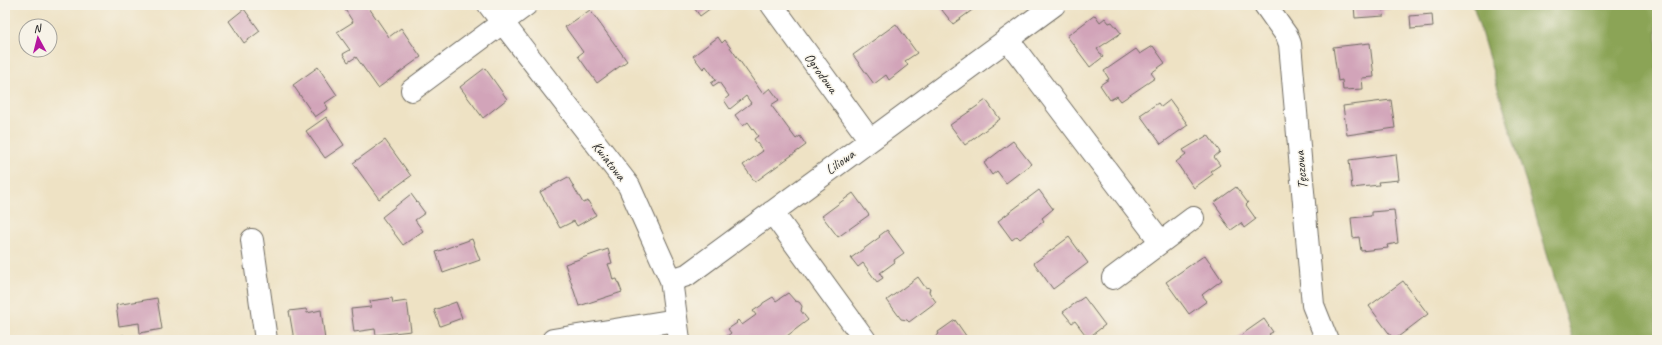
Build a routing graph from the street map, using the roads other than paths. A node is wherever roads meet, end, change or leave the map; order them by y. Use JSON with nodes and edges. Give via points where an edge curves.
{"nodes":[{"id":1,"x":489,"y":5,"type":"edge"},
{"id":2,"x":526,"y":5,"type":"edge"},
{"id":3,"x":772,"y":5,"type":"edge"},
{"id":4,"x":1054,"y":5,"type":"edge"},
{"id":5,"x":1266,"y":5,"type":"edge"},
{"id":6,"x":502,"y":23,"type":"junction"},
{"id":7,"x":1008,"y":40,"type":"junction"},
{"id":8,"x":412,"y":90,"type":"dead end"},
{"id":9,"x":870,"y":140,"type":"junction"},
{"id":10,"x":772,"y":212,"type":"junction"},
{"id":11,"x":1193,"y":218,"type":"dead end"},
{"id":12,"x":252,"y":240,"type":"dead end"},
{"id":13,"x":1161,"y":242,"type":"junction"},
{"id":14,"x":1113,"y":278,"type":"dead end"},
{"id":15,"x":671,"y":280,"type":"junction"},
{"id":16,"x":677,"y":330,"type":"edge"},
{"id":17,"x":266,"y":340,"type":"edge"},
{"id":18,"x":553,"y":340,"type":"edge"},
{"id":19,"x":865,"y":340,"type":"edge"},
{"id":20,"x":1327,"y":340,"type":"edge"}],
"edges":[{"from":1,"to":6,"type":"street","name":"Kwiatowa"},
{"from":2,"to":6,"type":"street"},
{"from":3,"to":9,"type":"street","name":"Ogrodowa"},
{"from":4,"to":7,"type":"street","name":"Liliowa"},
{"from":5,"to":20,"type":"street","name":"Tęczowa","via":[[1290,44],[1313,305]]},
{"from":6,"to":8,"type":"street"},
{"from":6,"to":15,"type":"street","name":"Kwiatowa","via":[[629,186]]},
{"from":7,"to":9,"type":"street","name":"Liliowa"},
{"from":7,"to":13,"type":"street"},
{"from":9,"to":10,"type":"street","name":"Liliowa"},
{"from":10,"to":15,"type":"street","name":"Liliowa","via":[[688,275]]},
{"from":10,"to":19,"type":"street"},
{"from":11,"to":13,"type":"street"},
{"from":12,"to":17,"type":"street"},
{"from":13,"to":14,"type":"street"},
{"from":15,"to":16,"type":"street","name":"Kwiatowa"},
{"from":16,"to":18,"type":"street","name":"Kwiatowa"}]}
